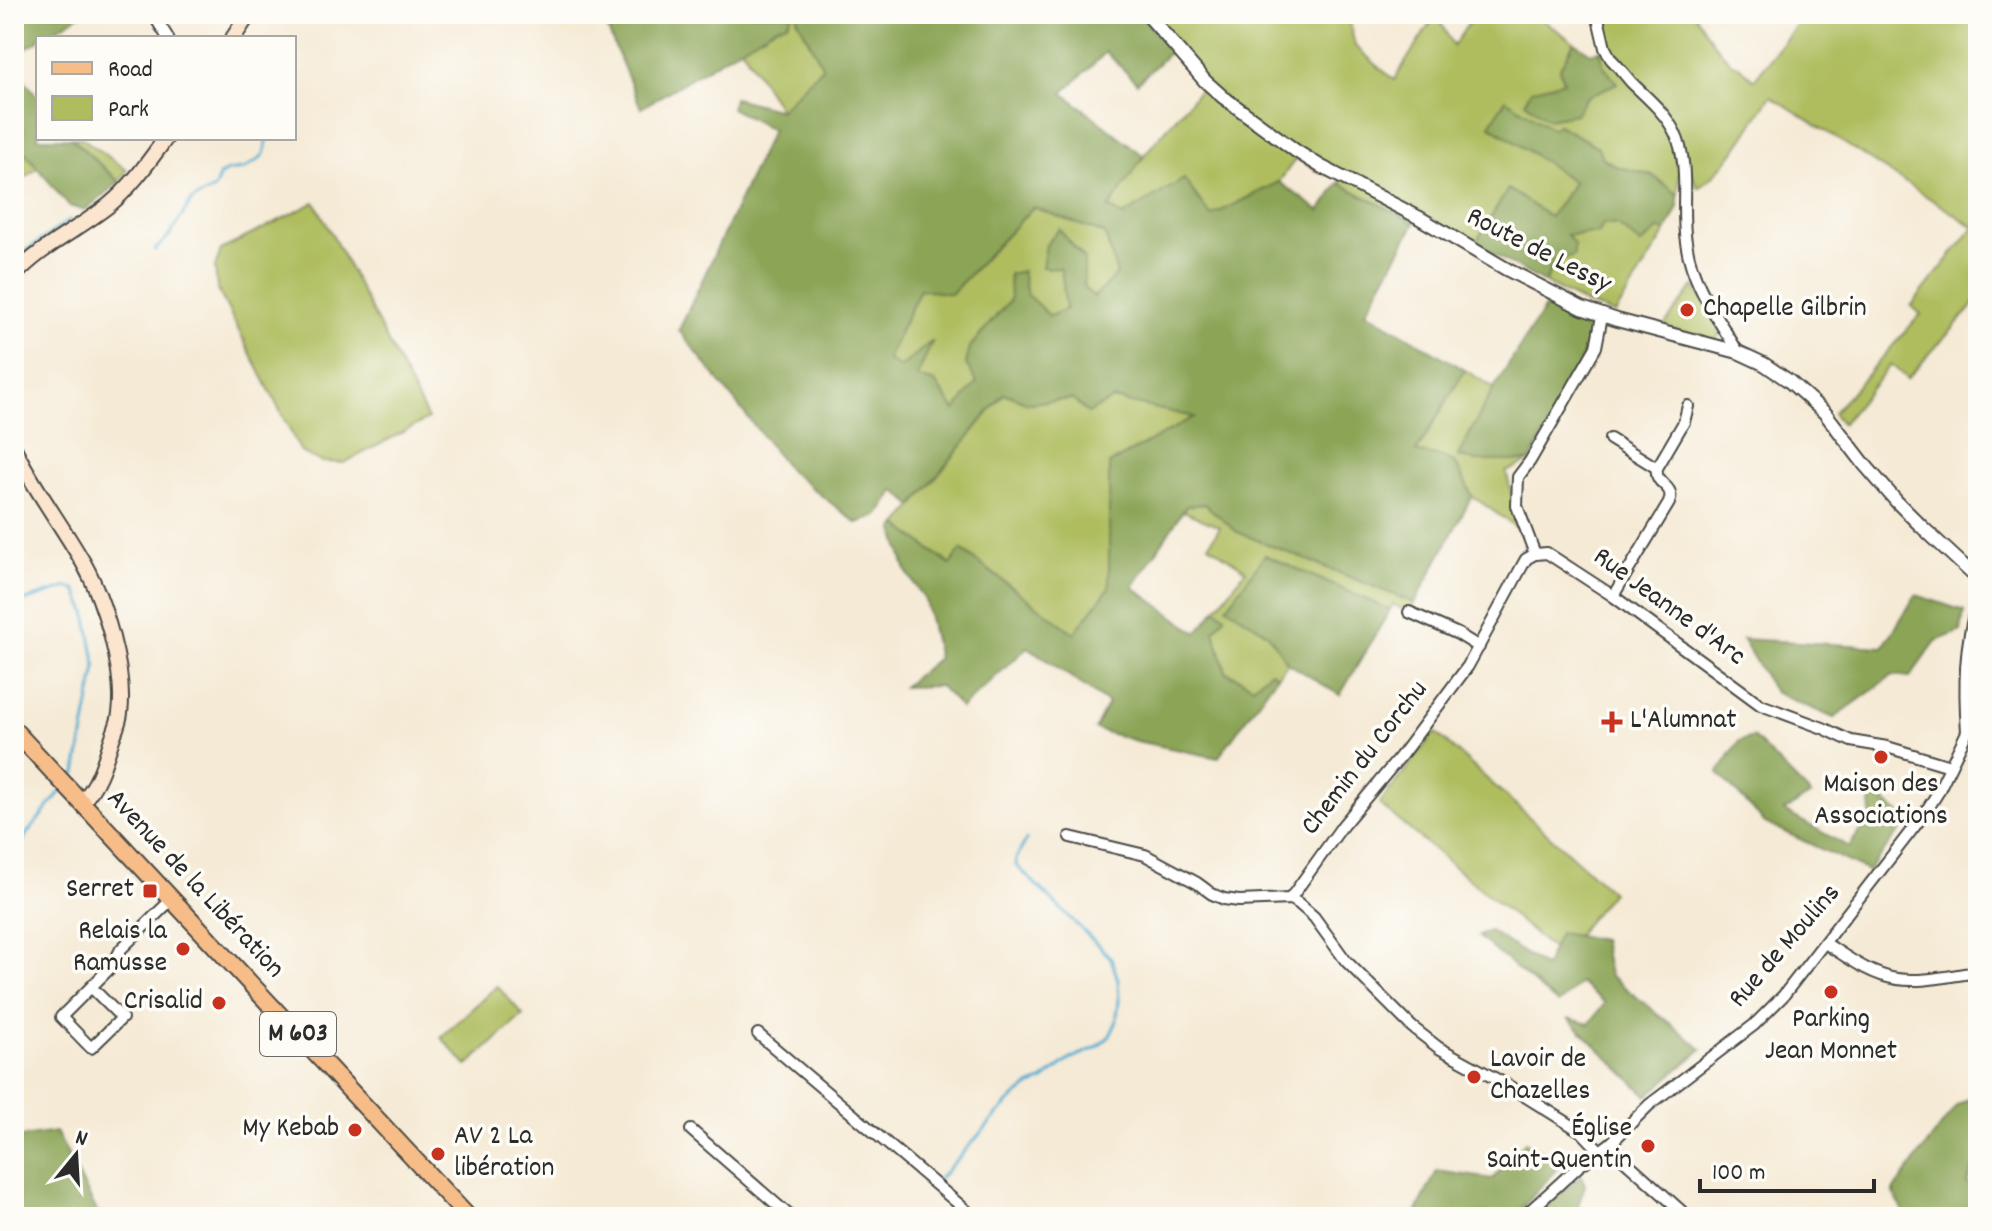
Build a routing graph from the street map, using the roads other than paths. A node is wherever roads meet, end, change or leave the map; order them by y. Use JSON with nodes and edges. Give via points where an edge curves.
{"nodes":[{"id":1,"x":153,"y":14,"type":"edge"},
{"id":2,"x":249,"y":14,"type":"edge"},
{"id":3,"x":1147,"y":14,"type":"edge"},
{"id":4,"x":1597,"y":14,"type":"edge"},
{"id":5,"x":167,"y":36,"type":"edge"},
{"id":6,"x":234,"y":36,"type":"edge"},
{"id":7,"x":165,"y":140,"type":"edge"},
{"id":8,"x":14,"y":276,"type":"edge"},
{"id":9,"x":1602,"y":316,"type":"junction"},
{"id":10,"x":1738,"y":352,"type":"junction"},
{"id":11,"x":1688,"y":406,"type":"dead end"},
{"id":12,"x":1610,"y":439,"type":"dead end"},
{"id":13,"x":14,"y":448,"type":"edge"},
{"id":14,"x":1657,"y":468,"type":"junction"},
{"id":15,"x":1535,"y":554,"type":"junction"},
{"id":16,"x":1978,"y":579,"type":"edge"},
{"id":17,"x":1613,"y":596,"type":"junction"},
{"id":18,"x":1978,"y":601,"type":"edge"},
{"id":19,"x":1409,"y":612,"type":"dead end"},
{"id":20,"x":1479,"y":647,"type":"junction"},
{"id":21,"x":14,"y":730,"type":"edge"},
{"id":22,"x":1972,"y":731,"type":"edge"},
{"id":23,"x":1950,"y":766,"type":"junction"},
{"id":24,"x":80,"y":801,"type":"junction"},
{"id":25,"x":1070,"y":837,"type":"dead end"},
{"id":26,"x":172,"y":899,"type":"junction"},
{"id":27,"x":1290,"y":899,"type":"junction"},
{"id":28,"x":1825,"y":943,"type":"junction"},
{"id":29,"x":1978,"y":972,"type":"edge"},
{"id":30,"x":91,"y":987,"type":"junction"},
{"id":31,"x":758,"y":1034,"type":"dead end"},
{"id":32,"x":691,"y":1130,"type":"dead end"},
{"id":33,"x":1611,"y":1143,"type":"junction"},
{"id":34,"x":1599,"y":1150,"type":"junction"},
{"id":35,"x":461,"y":1215,"type":"edge"},
{"id":36,"x":791,"y":1217,"type":"edge"},
{"id":37,"x":974,"y":1217,"type":"edge"},
{"id":38,"x":1523,"y":1217,"type":"edge"},
{"id":39,"x":1688,"y":1217,"type":"edge"}],
"edges":[{"from":1,"to":5,"type":"street"},
{"from":2,"to":6,"type":"main road"},
{"from":3,"to":9,"type":"street","name":"Route de Lessy","via":[[1205,81],[1296,151],[1508,270]]},
{"from":4,"to":10,"type":"street","via":[[1611,59],[1666,118],[1679,144],[1691,267]]},
{"from":7,"to":8,"type":"main road","via":[[120,195]]},
{"from":9,"to":10,"type":"street","name":"Route de Lessy"},
{"from":9,"to":15,"type":"street","via":[[1596,347],[1518,477],[1517,506]]},
{"from":10,"to":16,"type":"street","name":"Route de Lessy","via":[[1789,381],[1825,413],[1897,502]]},
{"from":11,"to":14,"type":"street"},
{"from":12,"to":14,"type":"street"},
{"from":13,"to":24,"type":"main road","via":[[91,577],[118,668],[120,714],[103,769]]},
{"from":14,"to":17,"type":"street","via":[[1658,480],[1671,496]]},
{"from":15,"to":17,"type":"street","name":"Rue Jeanne d'Arc","via":[[1558,558]]},
{"from":15,"to":20,"type":"street","via":[[1526,559]]},
{"from":17,"to":23,"type":"street","name":"Rue Jeanne d'Arc","via":[[1761,705],[1851,741]]},
{"from":18,"to":22,"type":"street","via":[[1966,653],[1964,695]]},
{"from":19,"to":20,"type":"street"},
{"from":20,"to":27,"type":"street","name":"Chemin du Corchu"},
{"from":21,"to":24,"type":"main road","number":"M 603"},
{"from":22,"to":23,"type":"street","name":"Rue de Moulins"},
{"from":23,"to":28,"type":"street","name":"Rue de Moulins","via":[[1925,813]]},
{"from":24,"to":26,"type":"main road","name":"Avenue de la Libération","number":"M 603"},
{"from":25,"to":27,"type":"street","via":[[1145,855],[1224,899]]},
{"from":26,"to":30,"type":"street"},
{"from":26,"to":35,"type":"main road","name":"Avenue de la Libération","number":"M 603"},
{"from":27,"to":34,"type":"street","via":[[1314,917],[1346,961],[1412,1027],[1582,1132]]},
{"from":28,"to":29,"type":"street","via":[[1895,979]]},
{"from":28,"to":33,"type":"street","name":"Rue de Moulins","via":[[1754,1025],[1657,1098]]},
{"from":30,"to":30,"type":"street","via":[[61,1017],[91,1048],[122,1018]]},
{"from":31,"to":37,"type":"street"},
{"from":32,"to":36,"type":"street"},
{"from":33,"to":34,"type":"street","name":"Rue de Moulins"},
{"from":33,"to":39,"type":"street"},
{"from":34,"to":38,"type":"street","name":"Rue de Moulins"}]}
